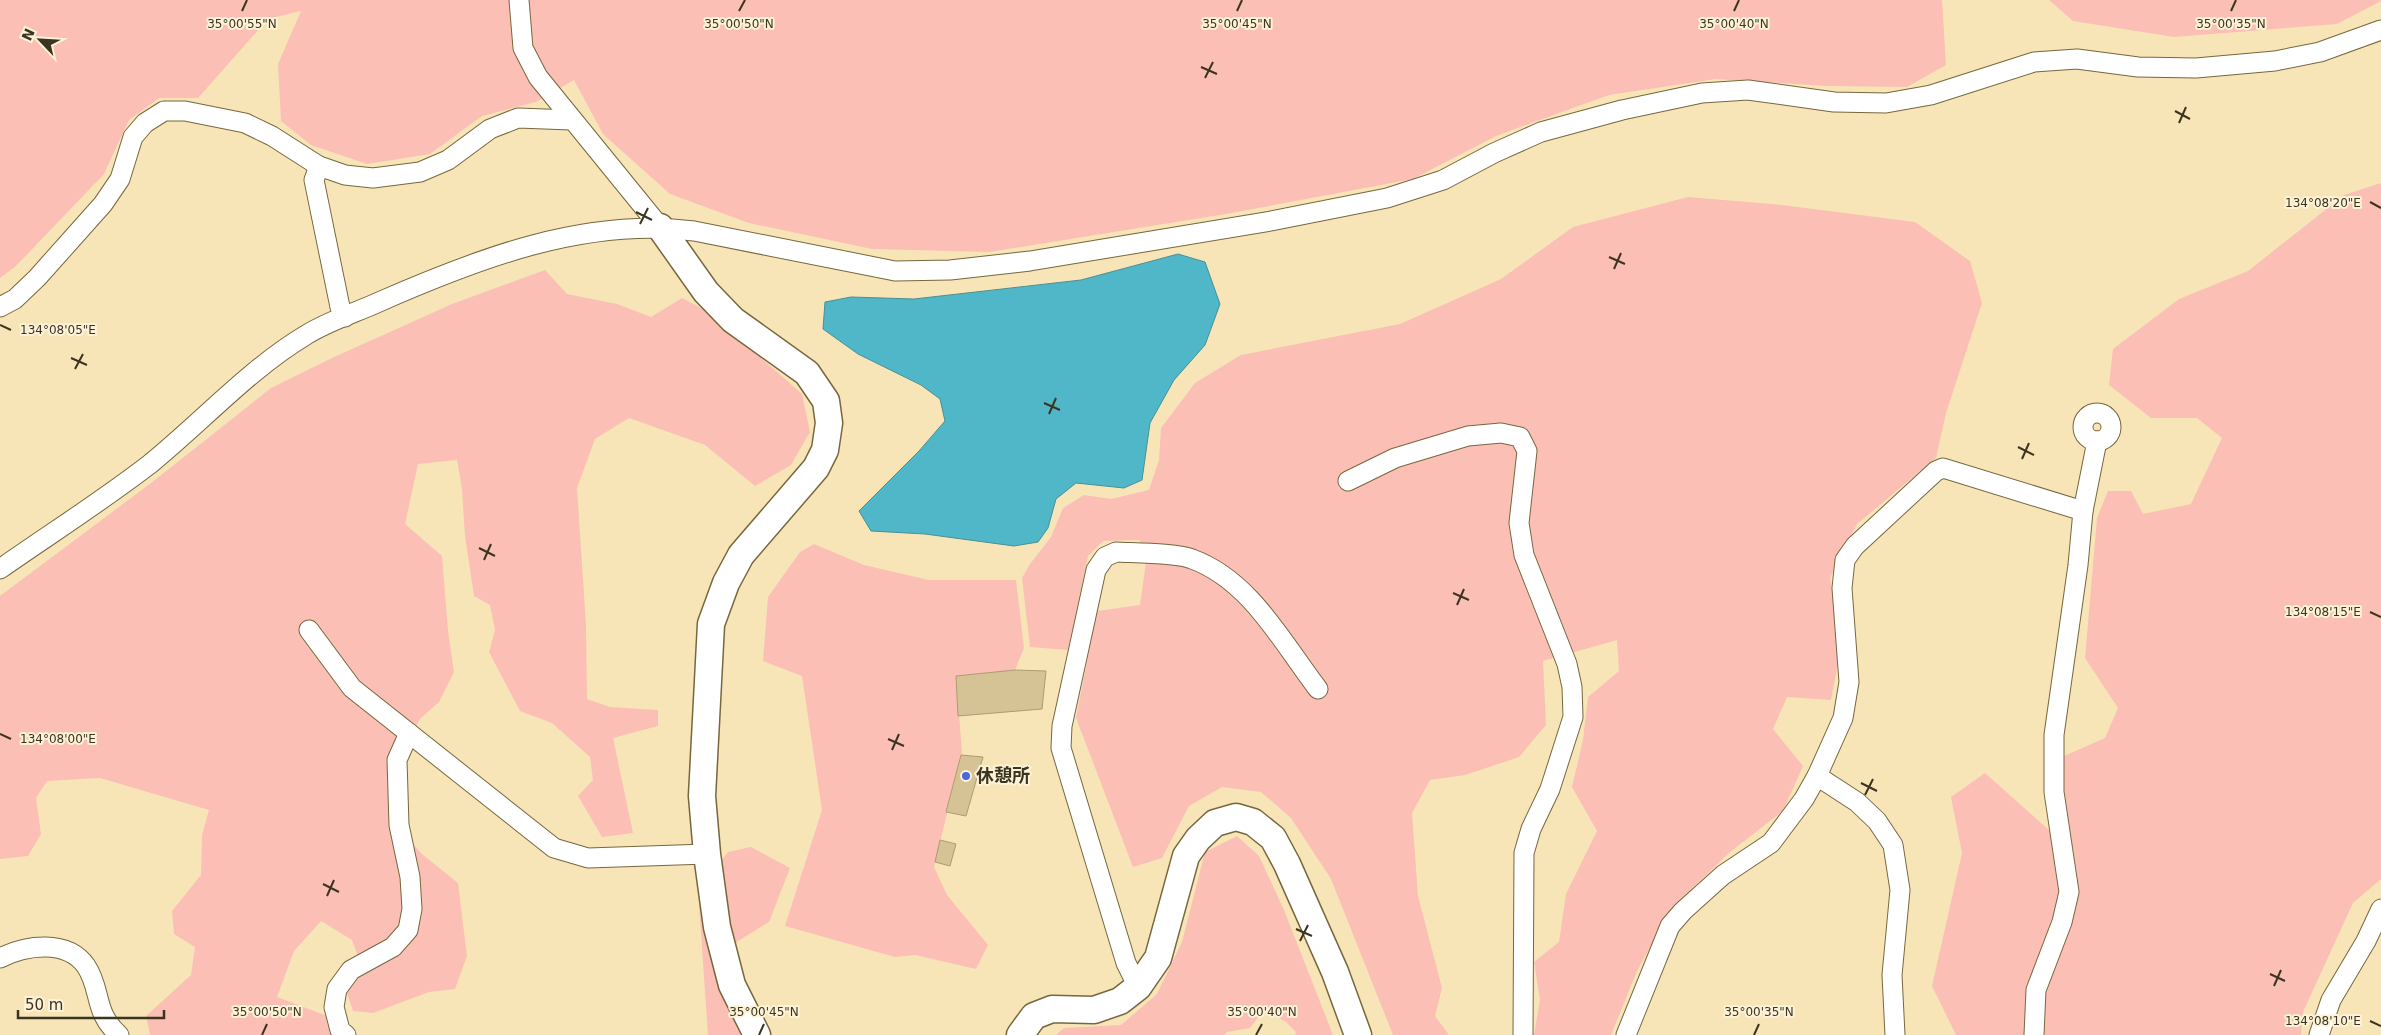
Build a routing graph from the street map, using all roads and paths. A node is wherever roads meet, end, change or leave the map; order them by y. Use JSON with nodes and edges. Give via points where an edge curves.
{"nodes":[{"id":1,"x":520,"y":0,"type":"edge"},
{"id":2,"x":2381,"y":30,"type":"edge"},
{"id":3,"x":571,"y":120,"type":"junction"},
{"id":4,"x":318,"y":166,"type":"junction"},
{"id":5,"x":660,"y":227,"type":"junction"},
{"id":6,"x":0,"y":307,"type":"edge"},
{"id":7,"x":345,"y":317,"type":"junction"},
{"id":8,"x":2097,"y":441,"type":"dead end"},
{"id":9,"x":1348,"y":481,"type":"dead end"},
{"id":10,"x":2083,"y":511,"type":"junction"},
{"id":11,"x":0,"y":569,"type":"edge"},
{"id":12,"x":309,"y":630,"type":"dead end"},
{"id":13,"x":1318,"y":689,"type":"dead end"},
{"id":14,"x":409,"y":733,"type":"junction"},
{"id":15,"x":1817,"y":776,"type":"junction"},
{"id":16,"x":707,"y":854,"type":"junction"},
{"id":17,"x":2381,"y":909,"type":"edge"},
{"id":18,"x":0,"y":958,"type":"edge"},
{"id":19,"x":1138,"y":987,"type":"junction"},
{"id":20,"x":119,"y":1035,"type":"edge"},
{"id":21,"x":346,"y":1035,"type":"edge"},
{"id":22,"x":757,"y":1035,"type":"edge"},
{"id":23,"x":1020,"y":1035,"type":"edge"},
{"id":24,"x":1358,"y":1035,"type":"edge"},
{"id":25,"x":1523,"y":1035,"type":"edge"},
{"id":26,"x":1626,"y":1035,"type":"edge"},
{"id":27,"x":1895,"y":1035,"type":"edge"},
{"id":28,"x":2034,"y":1035,"type":"edge"},
{"id":29,"x":2319,"y":1035,"type":"edge"}],
"edges":[{"from":1,"to":3,"type":"street","via":[[522,48],[538,77]]},
{"from":2,"to":5,"type":"street","via":[[2320,52],[2275,61],[2196,68],[2138,67],[2077,59],[2034,62],[1931,96],[1886,103],[1834,102],[1748,90],[1702,93],[1541,132],[1443,180],[1387,198],[1271,221],[995,265],[895,271]]},
{"from":3,"to":4,"type":"street","via":[[518,118],[490,129],[448,160],[420,172],[373,178],[345,175]]},
{"from":3,"to":5,"type":"street"},
{"from":4,"to":6,"type":"street","via":[[272,136],[245,123],[185,111],[164,111],[145,123],[133,137],[120,179],[103,204],[38,278],[15,300]]},
{"from":4,"to":7,"type":"street","via":[[314,180],[340,307]]},
{"from":5,"to":7,"type":"street","via":[[628,228],[508,251]]},
{"from":5,"to":16,"type":"street","via":[[706,292],[733,320],[807,373],[826,401],[829,424],[825,450],[816,468],[741,555],[726,583],[711,624],[702,796]]},
{"from":7,"to":11,"type":"street","via":[[308,334],[258,367],[149,464]]},
{"from":8,"to":10,"type":"street"},
{"from":9,"to":25,"type":"street","via":[[1395,458],[1468,436],[1501,433],[1520,437],[1527,451],[1519,523],[1524,555],[1567,664],[1572,686],[1573,718],[1550,789],[1531,829],[1524,853]]},
{"from":10,"to":15,"type":"street","via":[[1943,468],[1855,546],[1845,560],[1842,588],[1849,682],[1843,718]]},
{"from":10,"to":28,"type":"street","via":[[2054,735],[2054,792],[2069,892],[2062,922],[2036,990]]},
{"from":12,"to":14,"type":"street","via":[[352,688]]},
{"from":13,"to":19,"type":"street","via":[[1246,592],[1224,574],[1191,558],[1116,552],[1105,557],[1096,570],[1062,726],[1061,748],[1126,963]]},
{"from":14,"to":16,"type":"street","via":[[554,848],[588,858]]},
{"from":14,"to":21,"type":"street","via":[[397,760],[399,825],[410,877],[412,909],[408,930],[393,948],[350,970],[337,988],[334,1007],[340,1030]]},
{"from":15,"to":26,"type":"street","via":[[1771,843],[1723,875],[1670,926]]},
{"from":15,"to":27,"type":"street","via":[[1857,802],[1877,821],[1893,845],[1900,890],[1892,975]]},
{"from":16,"to":22,"type":"street","via":[[718,927],[732,985]]},
{"from":17,"to":29,"type":"street","via":[[2366,942],[2331,1000]]},
{"from":18,"to":20,"type":"street","via":[[46,946],[70,952],[86,966],[100,1011],[108,1026]]},
{"from":19,"to":23,"type":"street","via":[[1120,1001],[1094,1010],[1052,1009],[1034,1016]]},
{"from":19,"to":24,"type":"street","via":[[1158,958],[1186,856],[1215,823],[1236,817],[1253,822],[1273,838],[1335,972]]}]}
